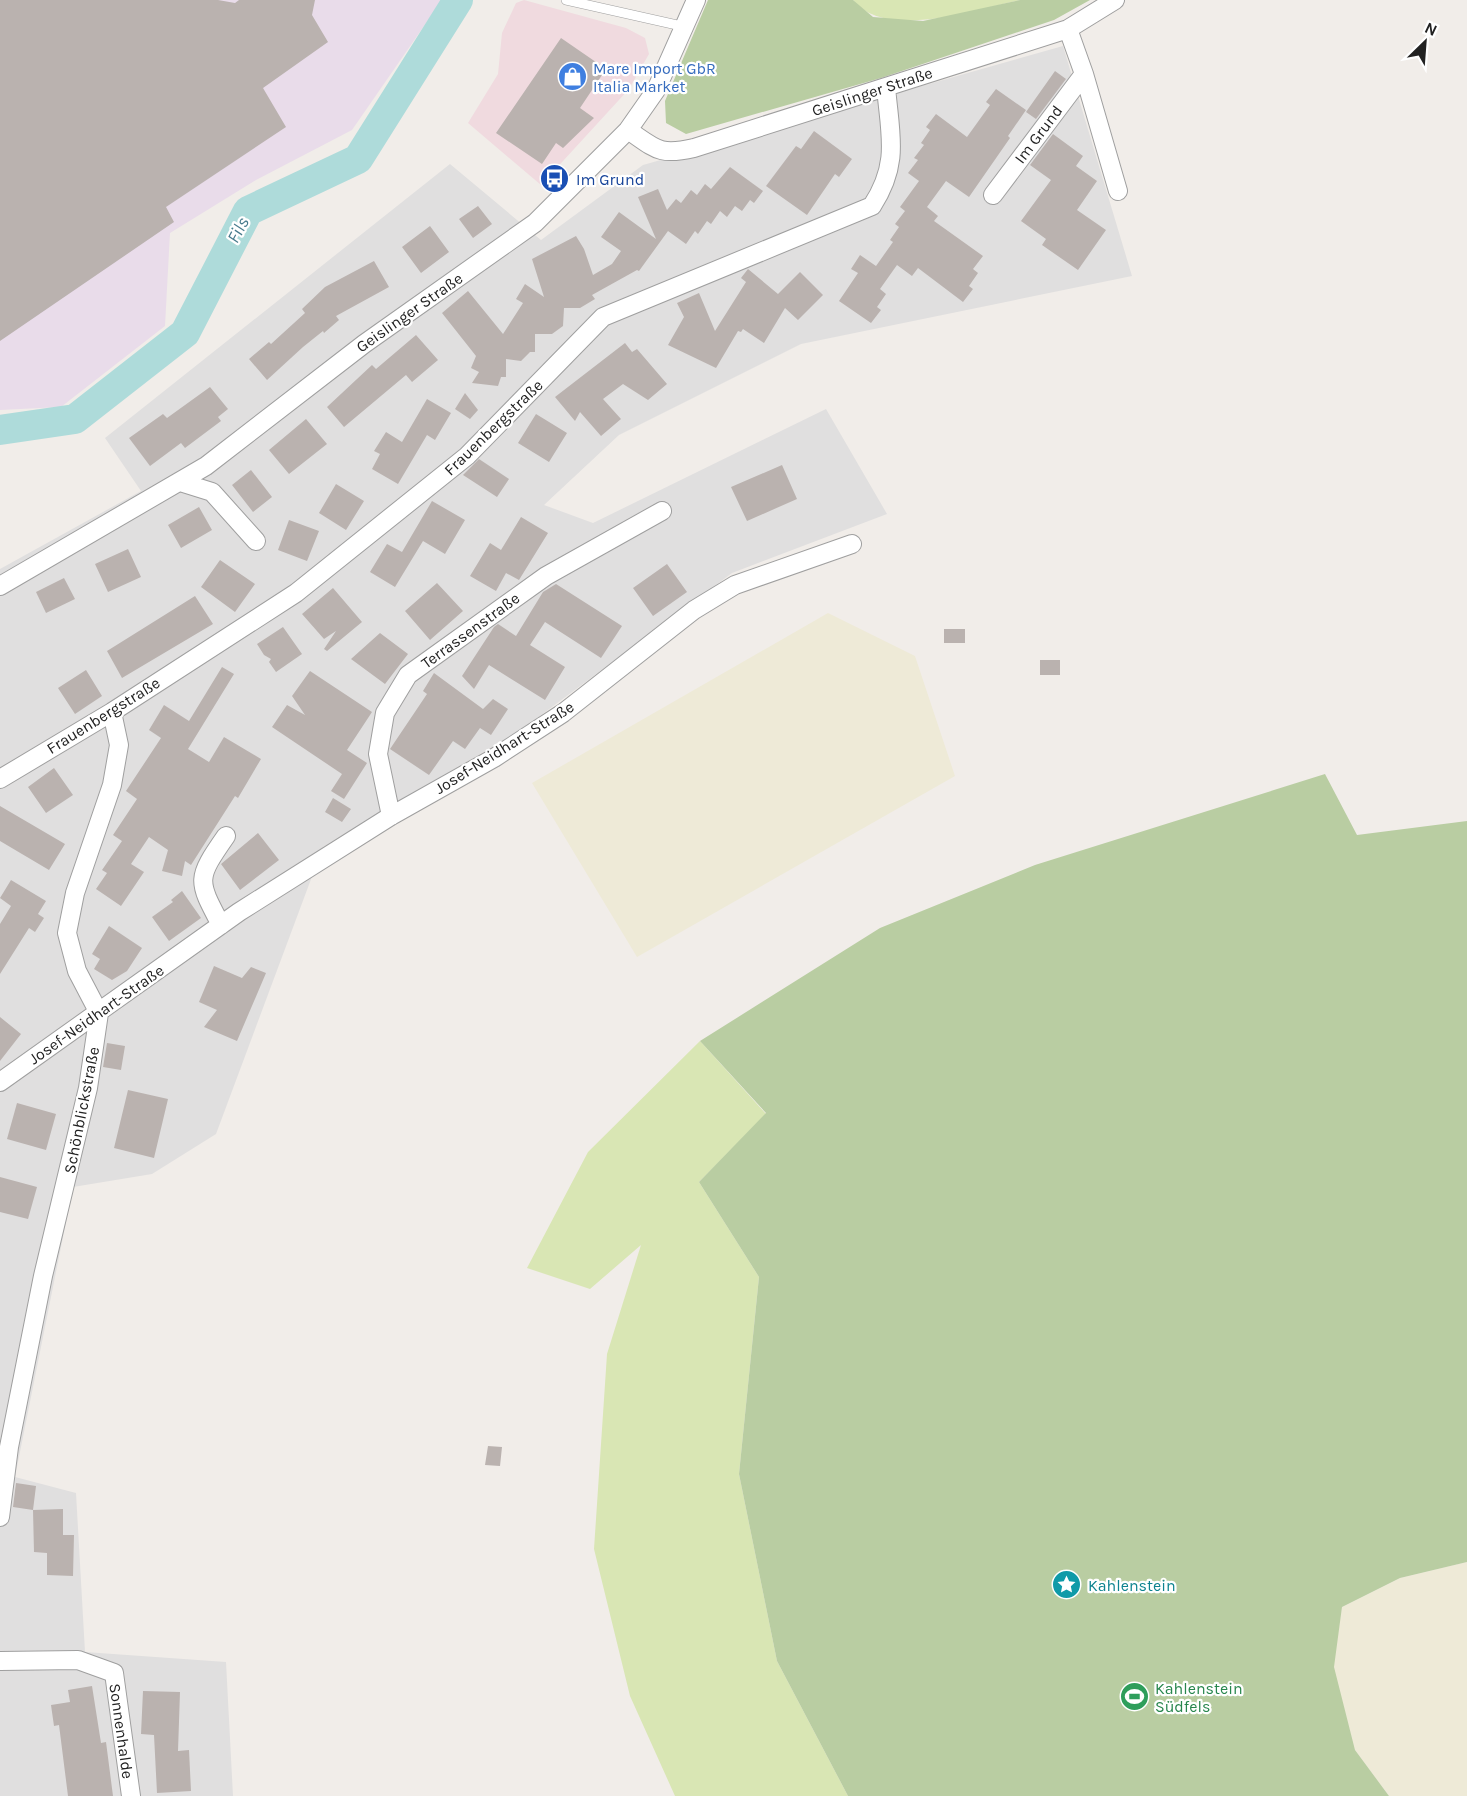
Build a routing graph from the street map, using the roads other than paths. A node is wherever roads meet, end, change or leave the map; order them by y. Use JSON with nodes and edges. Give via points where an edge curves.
{"nodes":[{"id":1,"x":566,"y":0,"type":"edge"},
{"id":2,"x":696,"y":0,"type":"edge"},
{"id":3,"x":1115,"y":0,"type":"edge"},
{"id":4,"x":686,"y":27,"type":"junction"},
{"id":5,"x":1068,"y":29,"type":"junction"},
{"id":6,"x":1084,"y":74,"type":"junction"},
{"id":7,"x":886,"y":87,"type":"junction"},
{"id":8,"x":628,"y":130,"type":"junction"},
{"id":9,"x":1118,"y":191,"type":"dead end"},
{"id":10,"x":993,"y":195,"type":"dead end"},
{"id":11,"x":180,"y":482,"type":"junction"},
{"id":12,"x":662,"y":511,"type":"dead end"},
{"id":13,"x":256,"y":541,"type":"dead end"},
{"id":14,"x":852,"y":544,"type":"dead end"},
{"id":15,"x":0,"y":586,"type":"edge"},
{"id":16,"x":112,"y":712,"type":"junction"},
{"id":17,"x":0,"y":779,"type":"edge"},
{"id":18,"x":391,"y":816,"type":"junction"},
{"id":19,"x":225,"y":836,"type":"dead end"},
{"id":20,"x":221,"y":925,"type":"junction"},
{"id":21,"x":99,"y":1012,"type":"junction"},
{"id":22,"x":0,"y":1082,"type":"edge"},
{"id":23,"x":0,"y":1517,"type":"edge"},
{"id":24,"x":0,"y":1661,"type":"edge"},
{"id":25,"x":131,"y":1796,"type":"edge"}],
"edges":[{"from":1,"to":4,"type":"lane"},
{"from":2,"to":4,"type":"street","name":"Geislinger Straße"},
{"from":3,"to":5,"type":"street","name":"Geislinger Straße"},
{"from":4,"to":8,"type":"street","name":"Geislinger Straße","via":[[656,90]]},
{"from":5,"to":6,"type":"street"},
{"from":5,"to":7,"type":"street","name":"Geislinger Straße"},
{"from":6,"to":9,"type":"street"},
{"from":6,"to":10,"type":"street","name":"Im Grund"},
{"from":7,"to":8,"type":"street","name":"Geislinger Straße","via":[[670,153],[656,149]]},
{"from":7,"to":16,"type":"street","name":"Frauenbergstraße","via":[[893,157],[885,186],[872,206],[603,317],[449,471],[296,593]]},
{"from":8,"to":11,"type":"street","name":"Geislinger Straße","via":[[535,223],[364,344],[207,466]]},
{"from":11,"to":13,"type":"street","via":[[212,492]]},
{"from":11,"to":15,"type":"street","name":"Geislinger Straße"},
{"from":12,"to":18,"type":"street","name":"Terrassenstraße","via":[[546,576],[408,675],[385,713],[378,754]]},
{"from":14,"to":18,"type":"street","name":"Josef-Neidhart-Straße","via":[[735,585],[694,609],[563,713],[494,758]]},
{"from":16,"to":17,"type":"street","name":"Frauenbergstraße"},
{"from":16,"to":21,"type":"street","via":[[119,745],[112,785],[75,892],[67,933],[77,971]]},
{"from":18,"to":20,"type":"street","name":"Josef-Neidhart-Straße"},
{"from":19,"to":20,"type":"street","via":[[206,865],[202,890]]},
{"from":20,"to":21,"type":"street","name":"Josef-Neidhart-Straße"},
{"from":21,"to":22,"type":"street","name":"Josef-Neidhart-Straße"},
{"from":21,"to":23,"type":"street","name":"Schönblickstraße","via":[[88,1088],[9,1447]]},
{"from":24,"to":25,"type":"street","name":"Sonnenhalde","via":[[78,1660],[114,1673]]}]}
